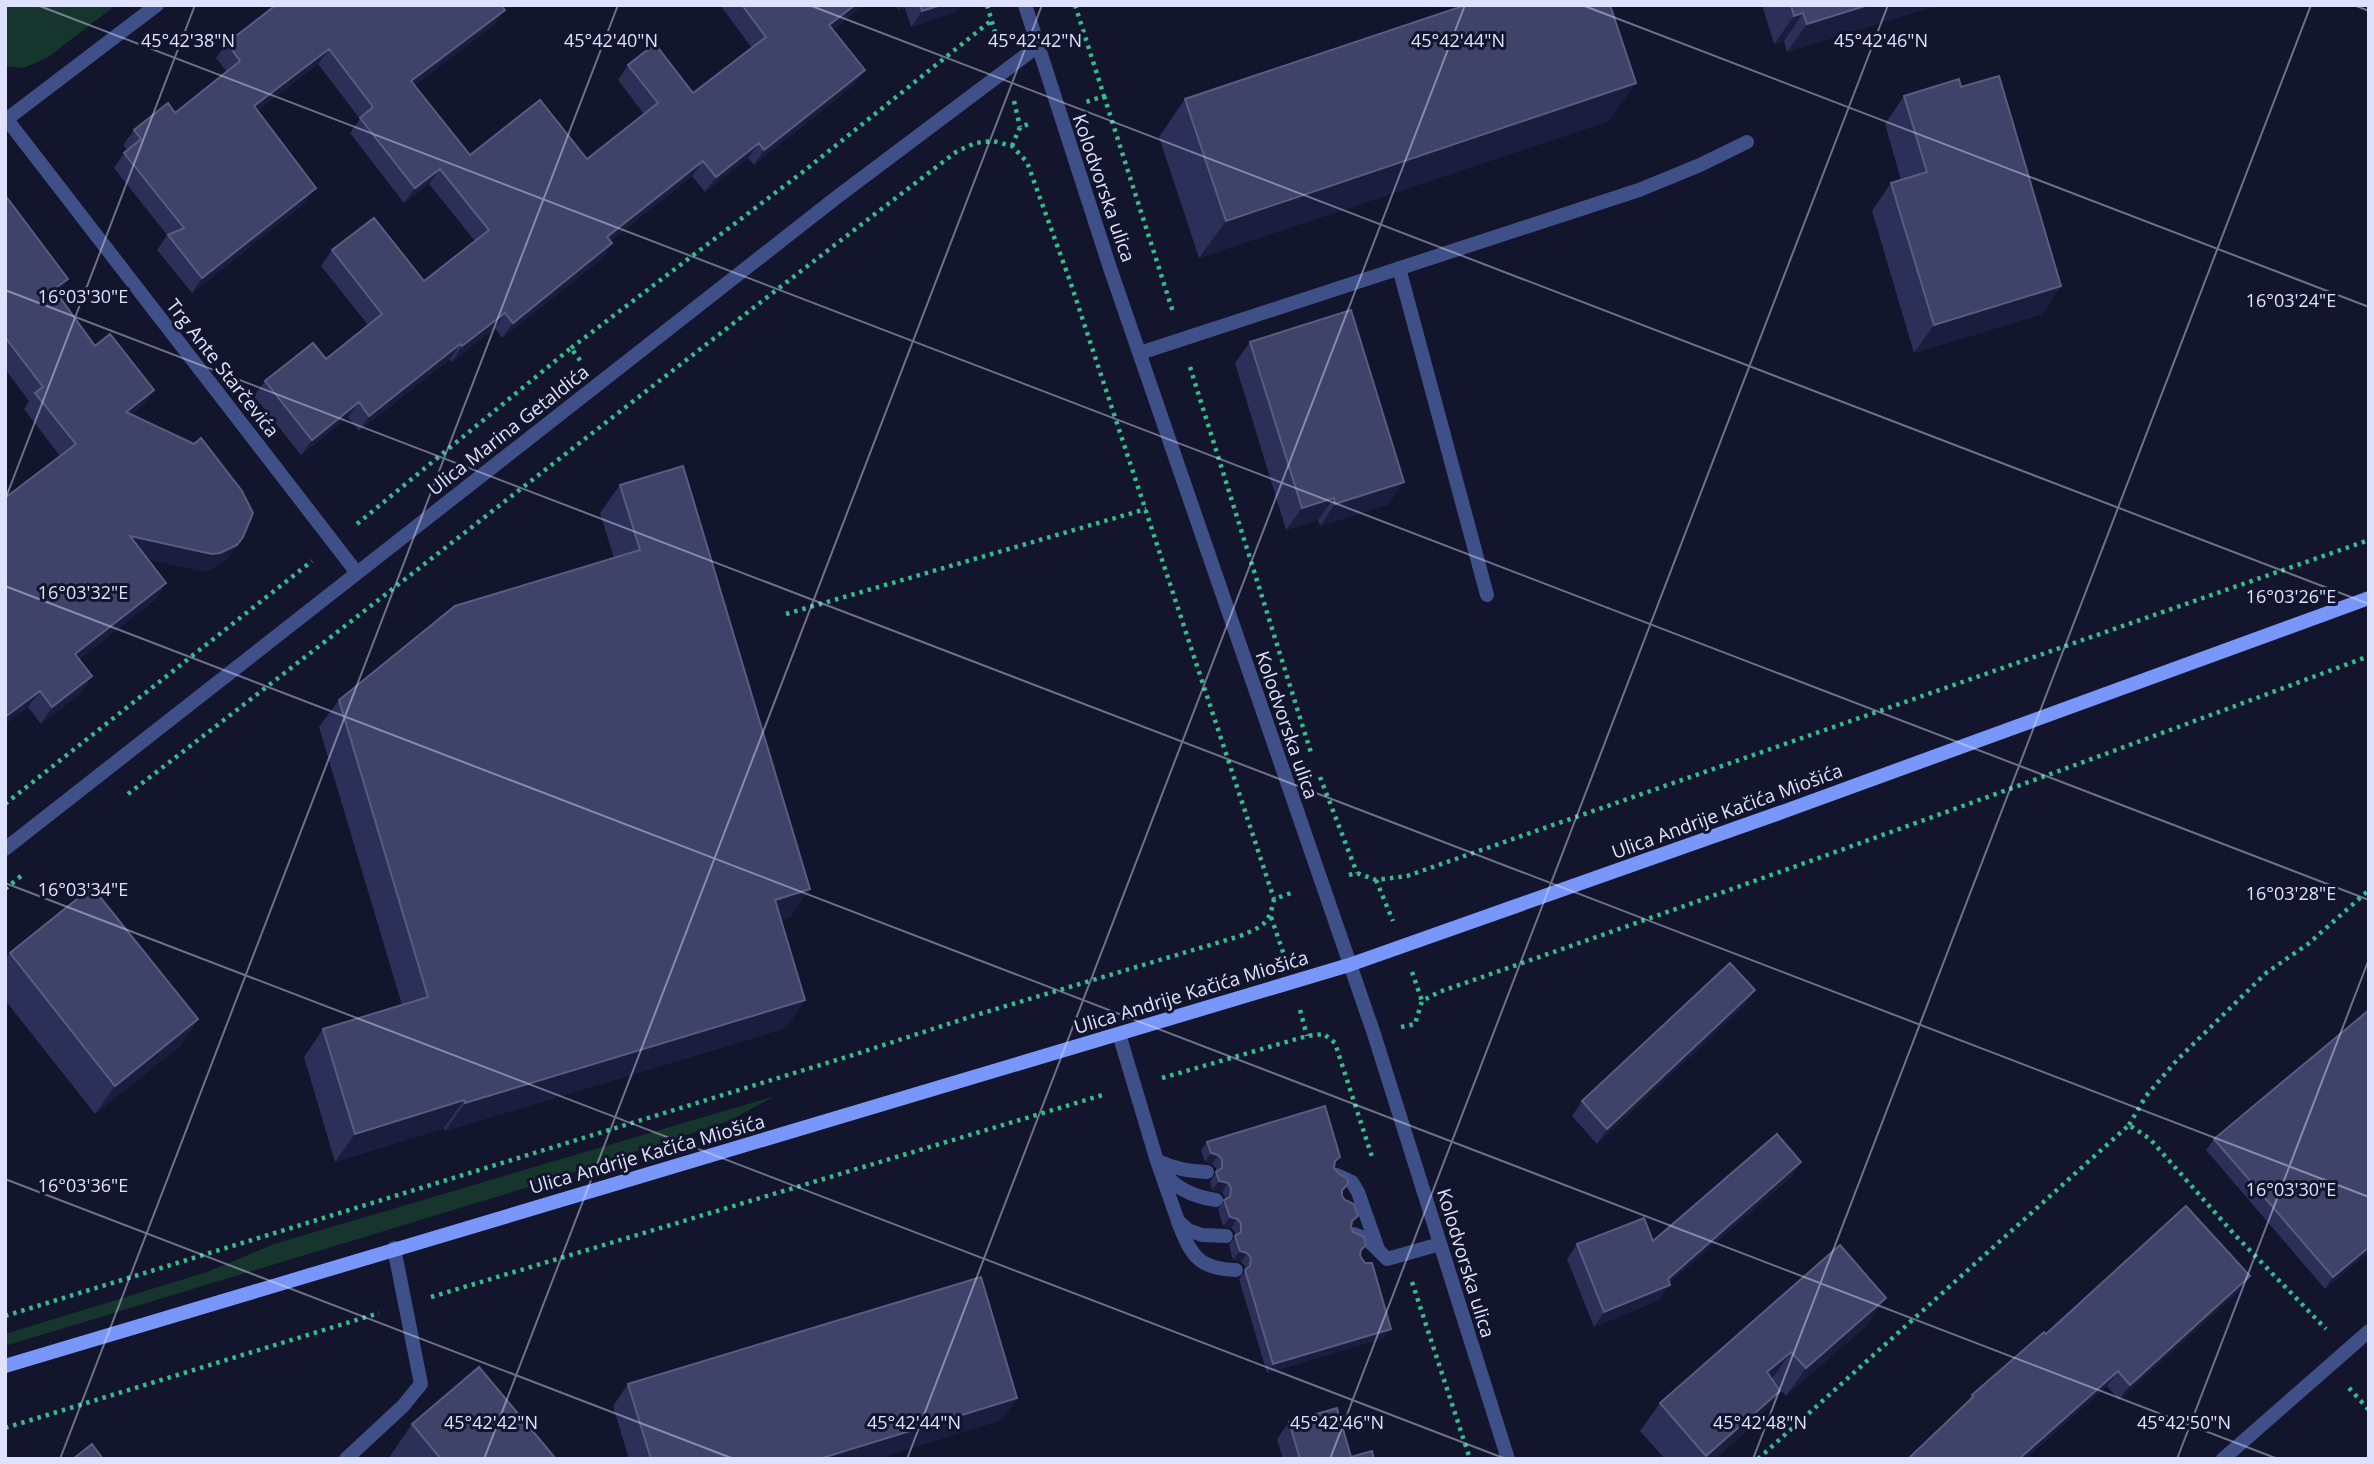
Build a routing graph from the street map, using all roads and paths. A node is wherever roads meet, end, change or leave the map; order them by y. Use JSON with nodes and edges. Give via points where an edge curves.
{"nodes":[{"id":1,"x":157,"y":5,"type":"edge"},
{"id":2,"x":1025,"y":5,"type":"edge"},
{"id":3,"x":992,"y":20,"type":"dead end"},
{"id":4,"x":1038,"y":46,"type":"junction"},
{"id":5,"x":1104,"y":96,"type":"dead end"},
{"id":6,"x":6,"y":118,"type":"edge"},
{"id":7,"x":1747,"y":142,"type":"dead end"},
{"id":8,"x":1399,"y":268,"type":"junction"},
{"id":9,"x":1182,"y":339,"type":"junction"},
{"id":10,"x":571,"y":348,"type":"dead end"},
{"id":11,"x":1140,"y":353,"type":"junction"},
{"id":12,"x":1146,"y":509,"type":"junction"},
{"id":13,"x":2369,"y":540,"type":"edge"},
{"id":14,"x":357,"y":573,"type":"junction"},
{"id":15,"x":1487,"y":595,"type":"dead end"},
{"id":16,"x":2369,"y":598,"type":"edge"},
{"id":17,"x":786,"y":614,"type":"dead end"},
{"id":18,"x":2369,"y":656,"type":"edge"},
{"id":19,"x":124,"y":797,"type":"dead end"},
{"id":20,"x":5,"y":849,"type":"edge"},
{"id":21,"x":27,"y":872,"type":"dead end"},
{"id":22,"x":1356,"y":873,"type":"junction"},
{"id":23,"x":1344,"y":877,"type":"dead end"},
{"id":24,"x":5,"y":888,"type":"edge"},
{"id":25,"x":2369,"y":890,"type":"edge"},
{"id":26,"x":1289,"y":894,"type":"dead end"},
{"id":27,"x":1274,"y":899,"type":"junction"},
{"id":28,"x":1349,"y":965,"type":"junction"},
{"id":29,"x":1415,"y":1024,"type":"dead end"},
{"id":30,"x":1119,"y":1034,"type":"junction"},
{"id":31,"x":1335,"y":1043,"type":"dead end"},
{"id":32,"x":1134,"y":1086,"type":"junction"},
{"id":33,"x":2129,"y":1125,"type":"junction"},
{"id":34,"x":1157,"y":1161,"type":"junction"},
{"id":35,"x":1207,"y":1172,"type":"dead end"},
{"id":36,"x":1337,"y":1175,"type":"edge"},
{"id":37,"x":1216,"y":1200,"type":"dead end"},
{"id":38,"x":1345,"y":1202,"type":"edge"},
{"id":39,"x":1366,"y":1212,"type":"junction"},
{"id":40,"x":1178,"y":1221,"type":"junction"},
{"id":41,"x":1354,"y":1234,"type":"edge"},
{"id":42,"x":1226,"y":1236,"type":"dead end"},
{"id":43,"x":1440,"y":1244,"type":"junction"},
{"id":44,"x":394,"y":1248,"type":"junction"},
{"id":45,"x":1380,"y":1257,"type":"junction"},
{"id":46,"x":1236,"y":1270,"type":"dead end"},
{"id":47,"x":406,"y":1305,"type":"junction"},
{"id":48,"x":5,"y":1316,"type":"edge"},
{"id":49,"x":2369,"y":1331,"type":"edge"},
{"id":50,"x":5,"y":1366,"type":"edge"},
{"id":51,"x":2330,"y":1366,"type":"junction"},
{"id":52,"x":2369,"y":1410,"type":"edge"},
{"id":53,"x":5,"y":1428,"type":"edge"},
{"id":54,"x":346,"y":1459,"type":"edge"},
{"id":55,"x":1507,"y":1459,"type":"edge"},
{"id":56,"x":1758,"y":1459,"type":"edge"},
{"id":57,"x":2223,"y":1459,"type":"edge"}],
"edges":[{"from":1,"to":6,"type":"street","name":"Trg Ante Starčevića"},
{"from":2,"to":4,"type":"street","name":"Kolodvorska ulica"},
{"from":3,"to":10,"type":"path","via":[[804,171]]},
{"from":4,"to":11,"type":"street","name":"Kolodvorska ulica"},
{"from":4,"to":14,"type":"street","name":"Ulica Marina Getaldića","via":[[837,197]]},
{"from":5,"to":9,"type":"path"},
{"from":6,"to":14,"type":"street","name":"Trg Ante Starčevića"},
{"from":7,"to":8,"type":"street","via":[[1639,190]]},
{"from":8,"to":9,"type":"street"},
{"from":8,"to":15,"type":"street"},
{"from":9,"to":11,"type":"street"},
{"from":9,"to":22,"type":"path","via":[[1316,768]]},
{"from":11,"to":28,"type":"street","name":"Kolodvorska ulica"},
{"from":12,"to":17,"type":"path"},
{"from":12,"to":19,"type":"path","via":[[1027,162],[1012,146],[975,143],[956,152],[686,358]]},
{"from":12,"to":27,"type":"path"},
{"from":13,"to":22,"type":"path","via":[[1407,876],[1376,880]]},
{"from":14,"to":20,"type":"street","name":"Ulica Marina Getaldića"},
{"from":16,"to":28,"type":"main road","name":"Ulica Andrije Kačića Miošića"},
{"from":18,"to":29,"type":"path","via":[[1812,862],[1439,992],[1422,1001]]},
{"from":21,"to":24,"type":"path"},
{"from":22,"to":23,"type":"path"},
{"from":25,"to":33,"type":"path","via":[[2308,944],[2266,973],[2156,1082]]},
{"from":26,"to":27,"type":"path"},
{"from":27,"to":48,"type":"path","via":[[1262,926],[1240,936]]},
{"from":28,"to":30,"type":"main road","name":"Ulica Andrije Kačića Miošića"},
{"from":28,"to":43,"type":"street","name":"Kolodvorska ulica"},
{"from":30,"to":32,"type":"street"},
{"from":30,"to":44,"type":"main road","name":"Ulica Andrije Kačića Miošića"},
{"from":31,"to":32,"type":"path","via":[[1324,1034],[1307,1036]]},
{"from":32,"to":34,"type":"street"},
{"from":32,"to":47,"type":"path"},
{"from":33,"to":51,"type":"path","via":[[2150,1139],[2332,1336]]},
{"from":33,"to":56,"type":"path"},
{"from":34,"to":35,"type":"street","via":[[1171,1168]]},
{"from":34,"to":37,"type":"street","via":[[1178,1186]]},
{"from":34,"to":40,"type":"street"},
{"from":36,"to":39,"type":"street","via":[[1352,1182]]},
{"from":38,"to":39,"type":"street"},
{"from":39,"to":45,"type":"street"},
{"from":40,"to":42,"type":"street","via":[[1195,1233]]},
{"from":40,"to":46,"type":"street","via":[[1198,1259],[1210,1267]]},
{"from":41,"to":45,"type":"street","via":[[1367,1239]]},
{"from":43,"to":45,"type":"street"},
{"from":43,"to":55,"type":"street","name":"Kolodvorska ulica"},
{"from":44,"to":47,"type":"street"},
{"from":44,"to":50,"type":"main road","name":"Ulica Andrije Kačića Miošića"},
{"from":47,"to":53,"type":"path"},
{"from":47,"to":54,"type":"street","via":[[421,1384]]},
{"from":49,"to":51,"type":"street"},
{"from":51,"to":52,"type":"path"},
{"from":51,"to":57,"type":"street"}]}
